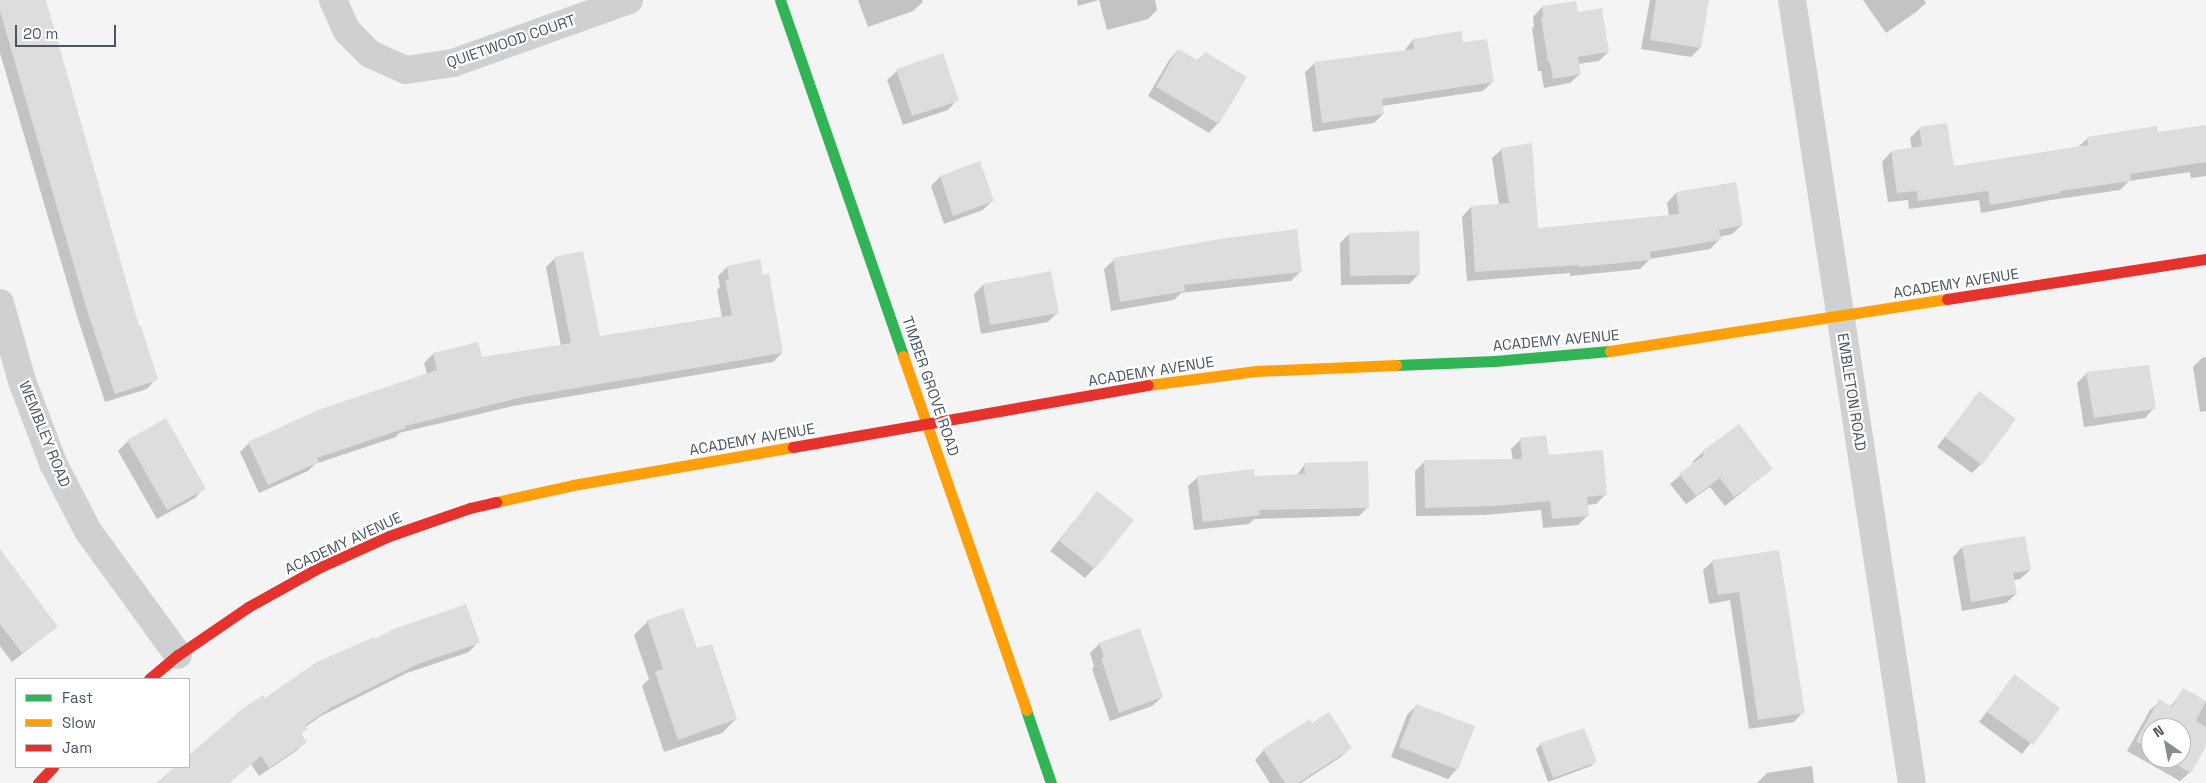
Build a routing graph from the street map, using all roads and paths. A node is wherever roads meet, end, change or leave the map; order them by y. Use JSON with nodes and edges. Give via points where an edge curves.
{"nodes":[{"id":1,"x":333,"y":0,"type":"edge"},
{"id":2,"x":629,"y":0,"type":"edge"},
{"id":3,"x":780,"y":0,"type":"edge"},
{"id":4,"x":1792,"y":0,"type":"edge"},
{"id":5,"x":2206,"y":259,"type":"edge"},
{"id":6,"x":0,"y":303,"type":"edge"},
{"id":7,"x":1840,"y":316,"type":"junction"},
{"id":8,"x":929,"y":424,"type":"junction"},
{"id":9,"x":178,"y":655,"type":"junction"},
{"id":10,"x":150,"y":678,"type":"edge"},
{"id":11,"x":52,"y":768,"type":"edge"},
{"id":12,"x":38,"y":783,"type":"edge"},
{"id":13,"x":1051,"y":783,"type":"edge"},
{"id":14,"x":1912,"y":783,"type":"edge"}],
"edges":[{"from":1,"to":2,"type":"street","name":"QUIETWOOD COURT","via":[[347,30],[370,54],[406,70],[453,64]]},
{"from":3,"to":8,"type":"street","name":"TIMBER GROVE ROAD"},
{"from":4,"to":7,"type":"street","name":"EMBLETON ROAD"},
{"from":5,"to":7,"type":"street","name":"ACADEMY AVENUE"},
{"from":6,"to":9,"type":"street","name":"WEMBLEY ROAD","via":[[22,381],[53,463],[88,531]]},
{"from":7,"to":8,"type":"street","name":"ACADEMY AVENUE","via":[[1583,355],[1256,372],[1171,381]]},
{"from":7,"to":14,"type":"street","name":"EMBLETON ROAD"},
{"from":8,"to":9,"type":"street","name":"ACADEMY AVENUE","via":[[573,485],[470,508],[389,536],[318,568],[248,607]]},
{"from":8,"to":13,"type":"street","name":"TIMBER GROVE ROAD"},
{"from":9,"to":10,"type":"street","name":"ACADEMY AVENUE"},
{"from":11,"to":12,"type":"street"}]}
